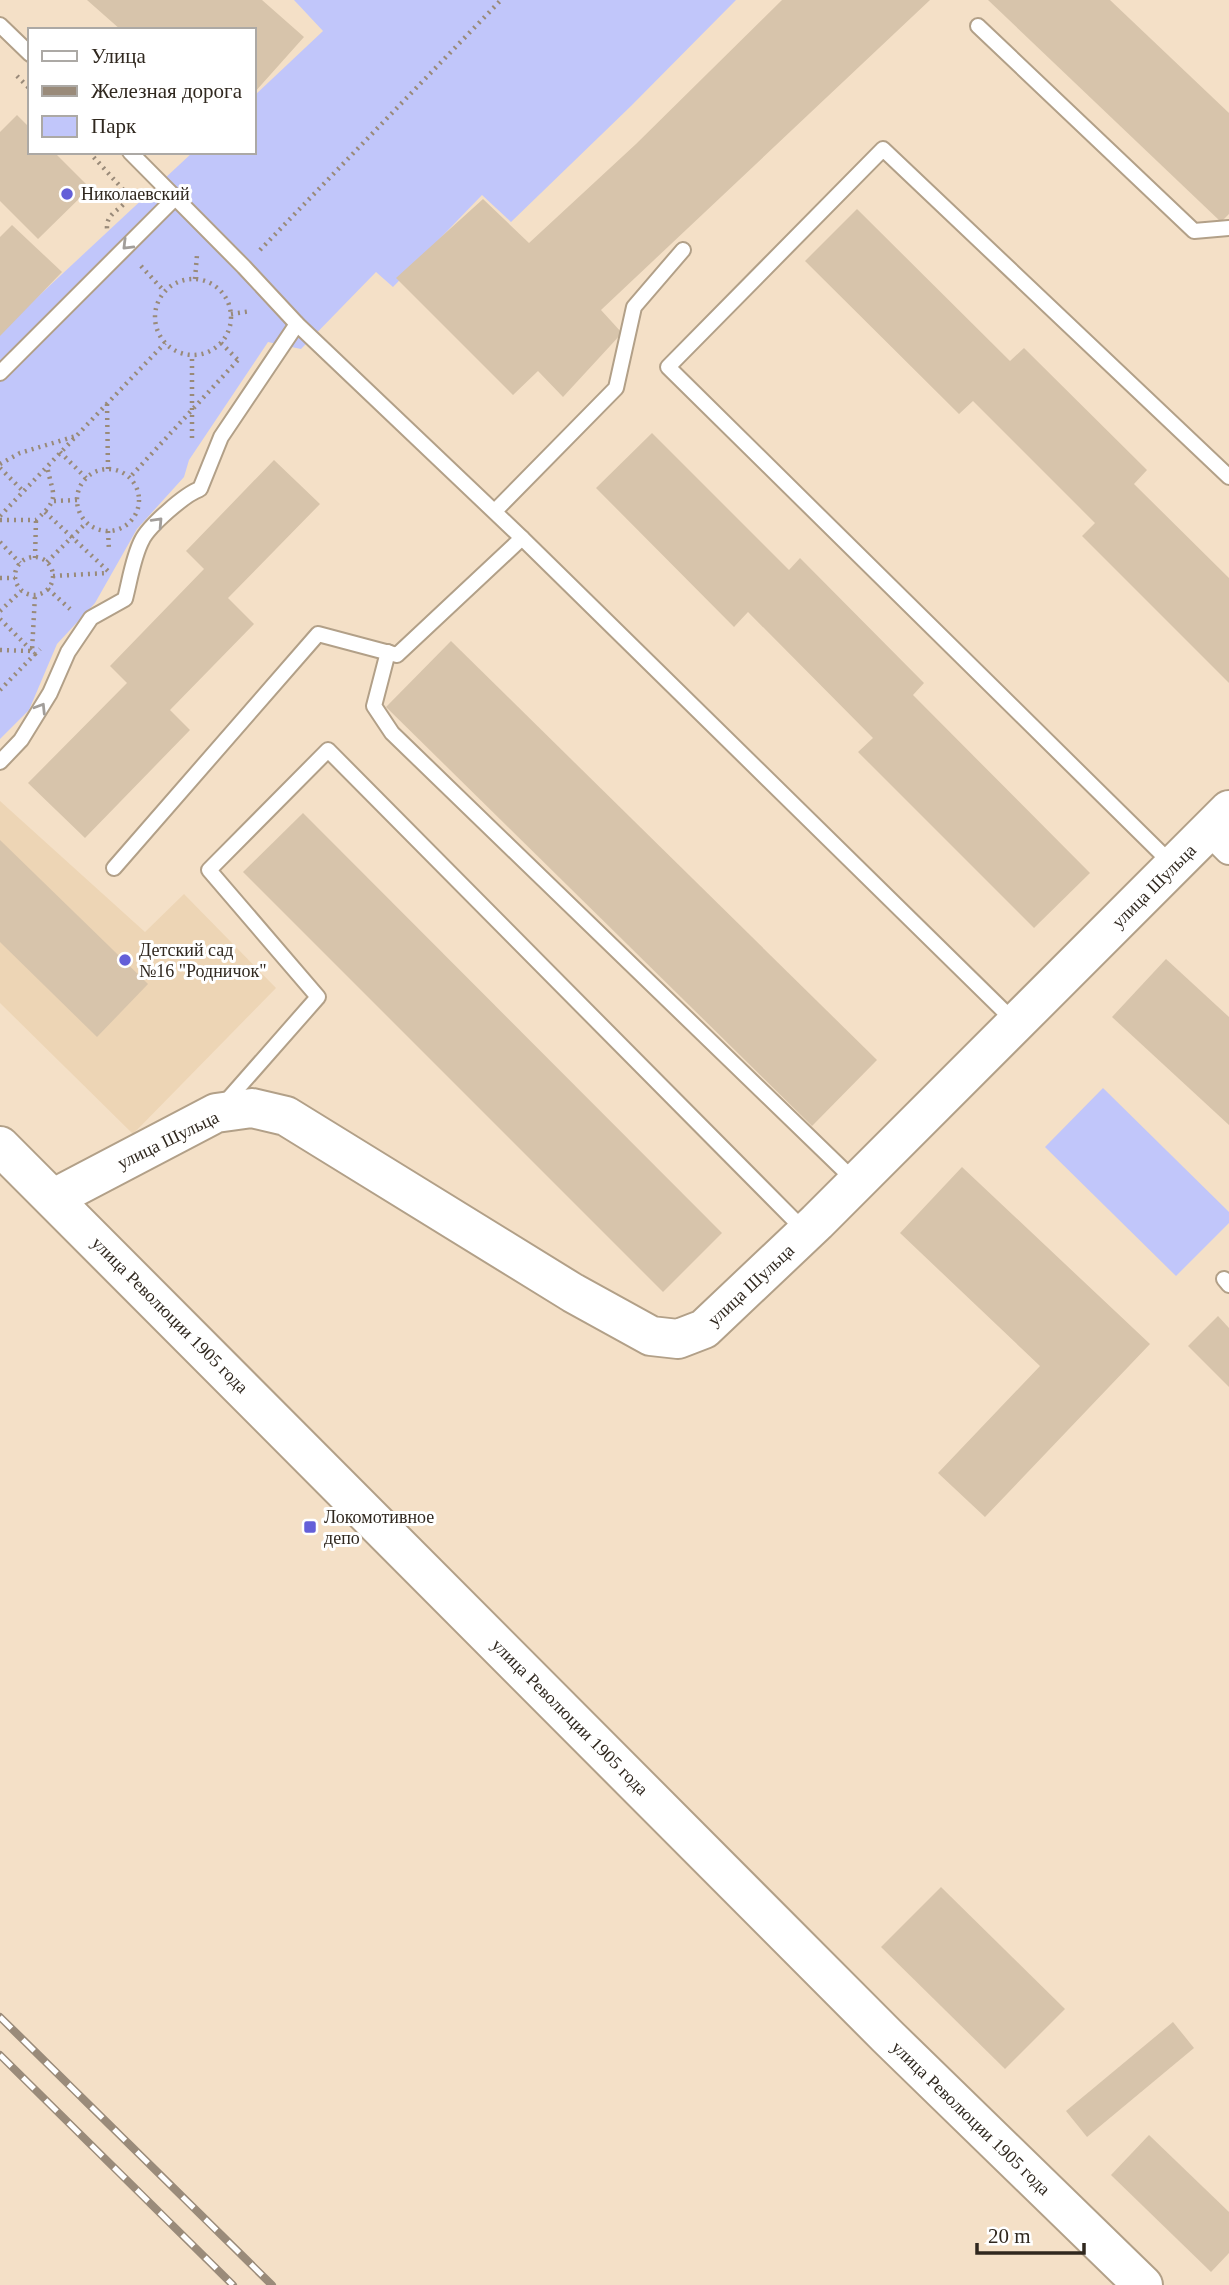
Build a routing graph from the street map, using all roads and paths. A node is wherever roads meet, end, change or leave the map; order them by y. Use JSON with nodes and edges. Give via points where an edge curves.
{"nodes":[{"id":1,"x":501,"y":0,"type":"edge"},
{"id":2,"x":0,"y":25,"type":"edge"},
{"id":3,"x":978,"y":26,"type":"dead end"},
{"id":4,"x":28,"y":52,"type":"edge"},
{"id":5,"x":91,"y":154,"type":"edge"},
{"id":6,"x":132,"y":154,"type":"edge"},
{"id":7,"x":176,"y":197,"type":"junction"},
{"id":8,"x":1229,"y":228,"type":"edge"},
{"id":9,"x":109,"y":233,"type":"dead end"},
{"id":10,"x":683,"y":250,"type":"dead end"},
{"id":11,"x":244,"y":267,"type":"junction"},
{"id":12,"x":221,"y":291,"type":"junction"},
{"id":13,"x":297,"y":324,"type":"junction"},
{"id":14,"x":165,"y":343,"type":"junction"},
{"id":15,"x":192,"y":355,"type":"junction"},
{"id":16,"x":239,"y":360,"type":"dead end"},
{"id":17,"x":0,"y":373,"type":"edge"},
{"id":18,"x":107,"y":404,"type":"junction"},
{"id":19,"x":76,"y":436,"type":"junction"},
{"id":20,"x":60,"y":452,"type":"junction"},
{"id":21,"x":0,"y":466,"type":"edge"},
{"id":22,"x":47,"y":466,"type":"junction"},
{"id":23,"x":108,"y":469,"type":"junction"},
{"id":24,"x":132,"y":475,"type":"dead end"},
{"id":25,"x":1229,"y":477,"type":"edge"},
{"id":26,"x":86,"y":478,"type":"junction"},
{"id":27,"x":23,"y":491,"type":"junction"},
{"id":28,"x":192,"y":492,"type":"junction"},
{"id":29,"x":77,"y":500,"type":"junction"},
{"id":30,"x":54,"y":501,"type":"junction"},
{"id":31,"x":495,"y":511,"type":"junction"},
{"id":32,"x":45,"y":512,"type":"junction"},
{"id":33,"x":0,"y":518,"type":"edge"},
{"id":34,"x":36,"y":520,"type":"junction"},
{"id":35,"x":86,"y":522,"type":"junction"},
{"id":36,"x":71,"y":538,"type":"junction"},
{"id":37,"x":522,"y":538,"type":"junction"},
{"id":38,"x":0,"y":542,"type":"edge"},
{"id":39,"x":35,"y":558,"type":"junction"},
{"id":40,"x":47,"y":562,"type":"junction"},
{"id":41,"x":20,"y":563,"type":"junction"},
{"id":42,"x":53,"y":576,"type":"junction"},
{"id":43,"x":0,"y":578,"type":"edge"},
{"id":44,"x":15,"y":578,"type":"junction"},
{"id":45,"x":48,"y":589,"type":"junction"},
{"id":46,"x":21,"y":591,"type":"junction"},
{"id":47,"x":34,"y":595,"type":"junction"},
{"id":48,"x":0,"y":611,"type":"edge"},
{"id":49,"x":73,"y":612,"type":"dead end"},
{"id":50,"x":0,"y":650,"type":"edge"},
{"id":51,"x":388,"y":652,"type":"junction"},
{"id":52,"x":35,"y":654,"type":"dead end"},
{"id":53,"x":1,"y":687,"type":"edge"},
{"id":54,"x":0,"y":762,"type":"edge"},
{"id":55,"x":1222,"y":830,"type":"edge"},
{"id":56,"x":1174,"y":866,"type":"junction"},
{"id":57,"x":114,"y":868,"type":"dead end"},
{"id":58,"x":1016,"y":1023,"type":"junction"},
{"id":59,"x":216,"y":1113,"type":"junction"},
{"id":60,"x":0,"y":1146,"type":"edge"},
{"id":61,"x":857,"y":1183,"type":"junction"},
{"id":62,"x":54,"y":1198,"type":"junction"},
{"id":63,"x":806,"y":1232,"type":"junction"},
{"id":64,"x":1143,"y":2285,"type":"edge"}],
"edges":[{"from":1,"to":11,"type":"path"},
{"from":2,"to":4,"type":"lane"},
{"from":3,"to":8,"type":"lane","via":[[1194,231]]},
{"from":5,"to":9,"type":"path","via":[[129,196],[107,220]]},
{"from":6,"to":7,"type":"lane"},
{"from":7,"to":11,"type":"lane"},
{"from":7,"to":17,"type":"lane","one_way":true},
{"from":10,"to":31,"type":"lane","via":[[634,307],[616,388]]},
{"from":11,"to":12,"type":"path"},
{"from":11,"to":13,"type":"lane"},
{"from":12,"to":14,"type":"path","via":[[214,284],[188,278],[164,291],[154,315]]},
{"from":12,"to":15,"type":"path","via":[[230,306],[228,332],[210,351]]},
{"from":13,"to":28,"type":"lane","via":[[221,437],[200,489]]},
{"from":13,"to":31,"type":"lane"},
{"from":14,"to":15,"type":"path"},
{"from":14,"to":18,"type":"path"},
{"from":15,"to":28,"type":"path"},
{"from":16,"to":24,"type":"path"},
{"from":18,"to":19,"type":"path"},
{"from":18,"to":23,"type":"path"},
{"from":19,"to":20,"type":"path"},
{"from":19,"to":21,"type":"path","via":[[20,453]]},
{"from":20,"to":22,"type":"path"},
{"from":20,"to":26,"type":"path"},
{"from":21,"to":27,"type":"path"},
{"from":22,"to":27,"type":"path"},
{"from":22,"to":30,"type":"path"},
{"from":23,"to":26,"type":"path"},
{"from":23,"to":35,"type":"path","via":[[131,478],[139,496],[137,512],[120,529],[96,529]]},
{"from":25,"to":56,"type":"lane","via":[[883,149],[668,367]]},
{"from":26,"to":29,"type":"path"},
{"from":27,"to":33,"type":"path"},
{"from":54,"to":28,"type":"lane","one_way":true,"via":[[21,740],[91,618],[125,599],[142,539]]},
{"from":29,"to":30,"type":"path"},
{"from":29,"to":35,"type":"path"},
{"from":30,"to":32,"type":"path"},
{"from":31,"to":37,"type":"lane"},
{"from":32,"to":34,"type":"path"},
{"from":32,"to":36,"type":"path"},
{"from":33,"to":34,"type":"path"},
{"from":34,"to":39,"type":"path"},
{"from":35,"to":36,"type":"path"},
{"from":36,"to":40,"type":"path"},
{"from":36,"to":42,"type":"path","via":[[109,573]]},
{"from":37,"to":51,"type":"lane","via":[[397,655]]},
{"from":37,"to":58,"type":"lane"},
{"from":38,"to":41,"type":"path"},
{"from":39,"to":40,"type":"path"},
{"from":39,"to":41,"type":"path"},
{"from":40,"to":42,"type":"path"},
{"from":41,"to":44,"type":"path"},
{"from":42,"to":45,"type":"path"},
{"from":43,"to":44,"type":"path"},
{"from":44,"to":46,"type":"path"},
{"from":45,"to":47,"type":"path"},
{"from":45,"to":49,"type":"path"},
{"from":46,"to":47,"type":"path"},
{"from":46,"to":48,"type":"path"},
{"from":47,"to":50,"type":"path","via":[[32,651]]},
{"from":51,"to":57,"type":"lane","via":[[318,634]]},
{"from":51,"to":61,"type":"lane","via":[[373,706],[392,733]]},
{"from":52,"to":53,"type":"path"},
{"from":55,"to":56,"type":"main road","name":"улица Шульца"},
{"from":56,"to":58,"type":"main road","name":"улица Шульца"},
{"from":58,"to":61,"type":"main road","name":"улица Шульца"},
{"from":59,"to":62,"type":"main road","name":"улица Шульца"},
{"from":59,"to":63,"type":"main road","name":"улица Шульца","via":[[252,1108],[286,1116],[651,1336],[678,1339],[704,1329]]},
{"from":59,"to":63,"type":"lane","via":[[318,996],[209,870],[328,750]]},
{"from":60,"to":62,"type":"main road","name":"улица Революции 1905 года"},
{"from":61,"to":63,"type":"main road","name":"улица Шульца"},
{"from":62,"to":64,"type":"main road","name":"улица Революции 1905 года","via":[[888,2037]]}]}
